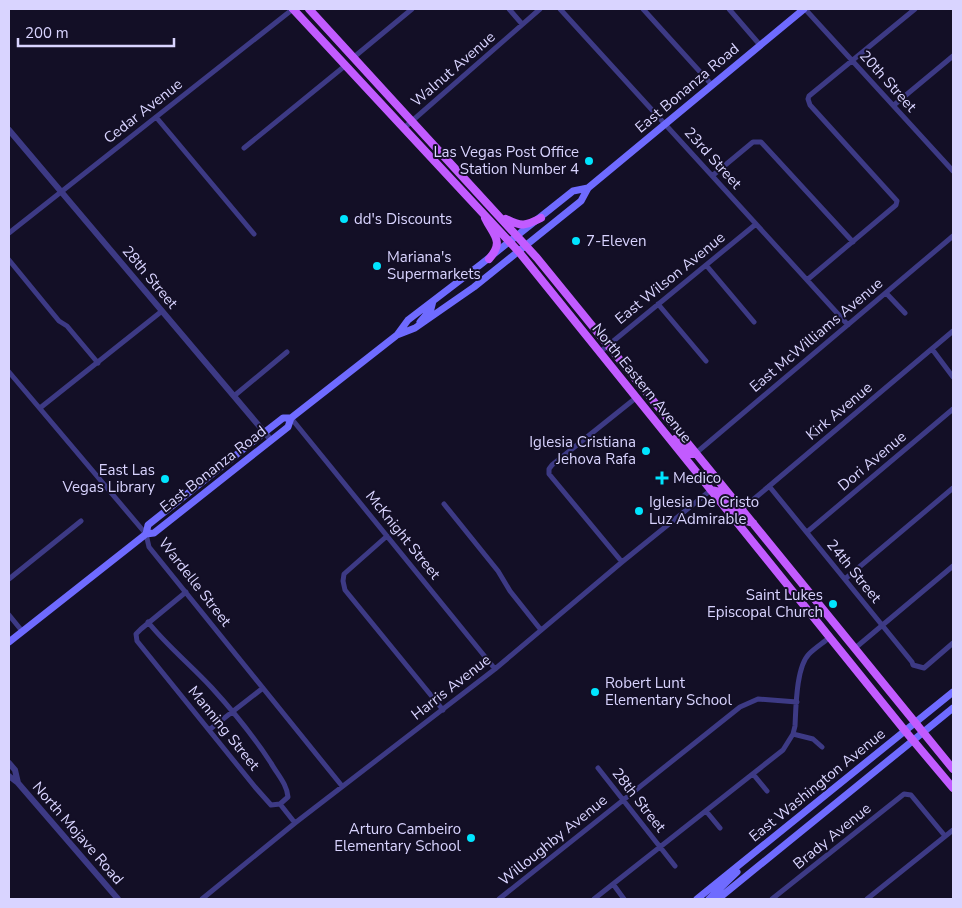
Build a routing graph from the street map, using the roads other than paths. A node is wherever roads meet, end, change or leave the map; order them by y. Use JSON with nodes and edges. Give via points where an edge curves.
{"nodes":[{"id":1,"x":293,"y":9,"type":"edge"},
{"id":2,"x":309,"y":9,"type":"edge"},
{"id":3,"x":412,"y":9,"type":"edge"},
{"id":4,"x":509,"y":9,"type":"edge"},
{"id":5,"x":540,"y":9,"type":"edge"},
{"id":6,"x":560,"y":9,"type":"edge"},
{"id":7,"x":643,"y":9,"type":"edge"},
{"id":8,"x":728,"y":9,"type":"edge"},
{"id":9,"x":804,"y":9,"type":"edge"},
{"id":10,"x":915,"y":9,"type":"edge"},
{"id":11,"x":522,"y":24,"type":"junction"},
{"id":12,"x":760,"y":45,"type":"junction"},
{"id":13,"x":953,"y":56,"type":"edge"},
{"id":14,"x":354,"y":57,"type":"junction"},
{"id":15,"x":852,"y":60,"type":"junction"},
{"id":16,"x":346,"y":65,"type":"junction"},
{"id":17,"x":712,"y":85,"type":"junction"},
{"id":18,"x":894,"y":105,"type":"junction"},
{"id":19,"x":156,"y":117,"type":"junction"},
{"id":20,"x":412,"y":120,"type":"junction"},
{"id":21,"x":665,"y":124,"type":"junction"},
{"id":22,"x":404,"y":128,"type":"junction"},
{"id":23,"x":9,"y":130,"type":"edge"},
{"id":24,"x":244,"y":148,"type":"dead end"},
{"id":25,"x":424,"y":149,"type":"junction"},
{"id":26,"x":453,"y":165,"type":"junction"},
{"id":27,"x":953,"y":170,"type":"edge"},
{"id":28,"x":712,"y":176,"type":"junction"},
{"id":29,"x":588,"y":188,"type":"junction"},
{"id":30,"x":61,"y":192,"type":"junction"},
{"id":31,"x":480,"y":209,"type":"junction"},
{"id":32,"x":500,"y":216,"type":"junction"},
{"id":33,"x":541,"y":218,"type":"junction"},
{"id":34,"x":756,"y":224,"type":"junction"},
{"id":35,"x":9,"y":233,"type":"edge"},
{"id":36,"x":254,"y":234,"type":"dead end"},
{"id":37,"x":518,"y":236,"type":"junction"},
{"id":38,"x":953,"y":236,"type":"edge"},
{"id":39,"x":510,"y":242,"type":"junction"},
{"id":40,"x":853,"y":242,"type":"junction"},
{"id":41,"x":526,"y":246,"type":"junction"},
{"id":42,"x":519,"y":252,"type":"junction"},
{"id":43,"x":489,"y":259,"type":"junction"},
{"id":44,"x":9,"y":260,"type":"edge"},
{"id":45,"x":706,"y":265,"type":"junction"},
{"id":46,"x":807,"y":280,"type":"junction"},
{"id":47,"x":886,"y":293,"type":"junction"},
{"id":48,"x":433,"y":301,"type":"junction"},
{"id":49,"x":658,"y":304,"type":"junction"},
{"id":50,"x":162,"y":311,"type":"junction"},
{"id":51,"x":905,"y":313,"type":"dead end"},
{"id":52,"x":754,"y":322,"type":"dead end"},
{"id":53,"x":848,"y":325,"type":"junction"},
{"id":54,"x":415,"y":328,"type":"junction"},
{"id":55,"x":953,"y":331,"type":"edge"},
{"id":56,"x":397,"y":336,"type":"junction"},
{"id":57,"x":608,"y":345,"type":"junction"},
{"id":58,"x":932,"y":350,"type":"junction"},
{"id":59,"x":287,"y":352,"type":"dead end"},
{"id":60,"x":600,"y":352,"type":"junction"},
{"id":61,"x":706,"y":361,"type":"dead end"},
{"id":62,"x":98,"y":363,"type":"junction"},
{"id":63,"x":9,"y":372,"type":"edge"},
{"id":64,"x":953,"y":377,"type":"edge"},
{"id":65,"x":234,"y":396,"type":"junction"},
{"id":66,"x":637,"y":397,"type":"junction"},
{"id":67,"x":40,"y":408,"type":"junction"},
{"id":68,"x":953,"y":408,"type":"edge"},
{"id":69,"x":291,"y":418,"type":"junction"},
{"id":70,"x":657,"y":422,"type":"junction"},
{"id":71,"x":265,"y":432,"type":"junction"},
{"id":72,"x":271,"y":440,"type":"junction"},
{"id":73,"x":696,"y":453,"type":"junction"},
{"id":74,"x":769,"y":486,"type":"junction"},
{"id":75,"x":953,"y":488,"type":"edge"},
{"id":76,"x":711,"y":490,"type":"junction"},
{"id":77,"x":444,"y":504,"type":"dead end"},
{"id":78,"x":742,"y":509,"type":"junction"},
{"id":79,"x":81,"y":521,"type":"dead end"},
{"id":80,"x":752,"y":523,"type":"junction"},
{"id":81,"x":806,"y":532,"type":"junction"},
{"id":82,"x":146,"y":534,"type":"junction"},
{"id":83,"x":387,"y":536,"type":"junction"},
{"id":84,"x":622,"y":562,"type":"junction"},
{"id":85,"x":953,"y":566,"type":"edge"},
{"id":86,"x":9,"y":579,"type":"edge"},
{"id":87,"x":845,"y":579,"type":"junction"},
{"id":88,"x":186,"y":592,"type":"junction"},
{"id":89,"x":9,"y":615,"type":"edge"},
{"id":90,"x":148,"y":622,"type":"junction"},
{"id":91,"x":882,"y":625,"type":"junction"},
{"id":92,"x":542,"y":630,"type":"junction"},
{"id":93,"x":22,"y":631,"type":"junction"},
{"id":94,"x":830,"y":637,"type":"junction"},
{"id":95,"x":9,"y":642,"type":"edge"},
{"id":96,"x":953,"y":643,"type":"edge"},
{"id":97,"x":854,"y":649,"type":"junction"},
{"id":98,"x":861,"y":658,"type":"junction"},
{"id":99,"x":495,"y":669,"type":"junction"},
{"id":100,"x":263,"y":688,"type":"junction"},
{"id":101,"x":953,"y":692,"type":"edge"},
{"id":102,"x":797,"y":702,"type":"junction"},
{"id":103,"x":953,"y":708,"type":"edge"},
{"id":104,"x":444,"y":710,"type":"junction"},
{"id":105,"x":233,"y":712,"type":"junction"},
{"id":106,"x":915,"y":724,"type":"junction"},
{"id":107,"x":209,"y":730,"type":"junction"},
{"id":108,"x":906,"y":732,"type":"junction"},
{"id":109,"x":792,"y":734,"type":"junction"},
{"id":110,"x":923,"y":734,"type":"junction"},
{"id":111,"x":913,"y":742,"type":"junction"},
{"id":112,"x":822,"y":747,"type":"dead end"},
{"id":113,"x":9,"y":763,"type":"edge"},
{"id":114,"x":598,"y":768,"type":"dead end"},
{"id":115,"x":953,"y":769,"type":"edge"},
{"id":116,"x":752,"y":774,"type":"junction"},
{"id":117,"x":9,"y":776,"type":"edge"},
{"id":118,"x":18,"y":782,"type":"junction"},
{"id":119,"x":342,"y":786,"type":"junction"},
{"id":120,"x":953,"y":788,"type":"edge"},
{"id":121,"x":766,"y":791,"type":"dead end"},
{"id":122,"x":623,"y":800,"type":"junction"},
{"id":123,"x":280,"y":804,"type":"junction"},
{"id":124,"x":706,"y":811,"type":"junction"},
{"id":125,"x":295,"y":823,"type":"junction"},
{"id":126,"x":720,"y":828,"type":"dead end"},
{"id":127,"x":953,"y":830,"type":"edge"},
{"id":128,"x":945,"y":836,"type":"junction"},
{"id":129,"x":660,"y":847,"type":"junction"},
{"id":130,"x":754,"y":853,"type":"junction"},
{"id":131,"x":675,"y":866,"type":"dead end"},
{"id":132,"x":612,"y":884,"type":"junction"},
{"id":133,"x":118,"y":899,"type":"edge"},
{"id":134,"x":202,"y":899,"type":"edge"},
{"id":135,"x":499,"y":899,"type":"edge"},
{"id":136,"x":594,"y":899,"type":"edge"},
{"id":137,"x":624,"y":899,"type":"edge"},
{"id":138,"x":697,"y":899,"type":"edge"},
{"id":139,"x":709,"y":899,"type":"edge"},
{"id":140,"x":718,"y":899,"type":"edge"},
{"id":141,"x":772,"y":899,"type":"edge"},
{"id":142,"x":866,"y":899,"type":"edge"}],
"edges":[{"from":1,"to":16,"type":"main road","name":"North Eastern Avenue"},
{"from":1,"to":19,"type":"street","name":"Cedar Avenue"},
{"from":2,"to":14,"type":"main road","name":"North Eastern Avenue"},
{"from":3,"to":14,"type":"street"},
{"from":4,"to":11,"type":"street"},
{"from":5,"to":11,"type":"street","name":"Walnut Avenue"},
{"from":6,"to":21,"type":"street","name":"23rd Street"},
{"from":7,"to":17,"type":"street"},
{"from":8,"to":12,"type":"street"},
{"from":9,"to":12,"type":"main road","name":"East Bonanza Road"},
{"from":9,"to":15,"type":"street","name":"20th Street"},
{"from":10,"to":15,"type":"street"},
{"from":11,"to":20,"type":"street","name":"Walnut Avenue"},
{"from":12,"to":17,"type":"main road","name":"East Bonanza Road"},
{"from":13,"to":18,"type":"street"},
{"from":14,"to":20,"type":"main road","name":"North Eastern Avenue"},
{"from":15,"to":18,"type":"street","name":"20th Street"},
{"from":15,"to":40,"type":"street","via":[[808,99],[897,201]]},
{"from":16,"to":22,"type":"main road","name":"North Eastern Avenue"},
{"from":16,"to":24,"type":"street"},
{"from":17,"to":21,"type":"main road","name":"East Bonanza Road"},
{"from":18,"to":27,"type":"street","name":"20th Street"},
{"from":19,"to":30,"type":"street","name":"Cedar Avenue"},
{"from":19,"to":36,"type":"street"},
{"from":20,"to":22,"type":"street","name":"Walnut Avenue"},
{"from":20,"to":26,"type":"main road","name":"North Eastern Avenue"},
{"from":21,"to":28,"type":"street","name":"23rd Street"},
{"from":21,"to":29,"type":"main road","name":"East Bonanza Road"},
{"from":22,"to":25,"type":"main road","name":"North Eastern Avenue"},
{"from":23,"to":30,"type":"street","name":"28th Street"},
{"from":25,"to":26,"type":"main road","via":[[432,150],[447,165]]},
{"from":25,"to":31,"type":"main road","name":"North Eastern Avenue"},
{"from":26,"to":32,"type":"main road","name":"North Eastern Avenue"},
{"from":28,"to":34,"type":"street","name":"23rd Street"},
{"from":28,"to":40,"type":"street","via":[[753,142],[761,142]]},
{"from":29,"to":33,"type":"main road","name":"East Bonanza Road","via":[[573,191]]},
{"from":29,"to":41,"type":"main road","name":"East Bonanza Road","via":[[582,201]]},
{"from":30,"to":35,"type":"street","name":"Cedar Avenue"},
{"from":30,"to":50,"type":"street","name":"28th Street"},
{"from":31,"to":39,"type":"main road","name":"North Eastern Avenue"},
{"from":31,"to":43,"type":"main road","via":[[497,240],[496,250]]},
{"from":32,"to":33,"type":"main road","via":[[522,225]]},
{"from":32,"to":37,"type":"main road","name":"North Eastern Avenue"},
{"from":33,"to":37,"type":"main road","name":"East Bonanza Road"},
{"from":34,"to":45,"type":"street","name":"East Wilson Avenue"},
{"from":34,"to":46,"type":"street","name":"23rd Street"},
{"from":37,"to":39,"type":"main road","name":"East Bonanza Road"},
{"from":37,"to":41,"type":"main road","name":"North Eastern Avenue"},
{"from":38,"to":47,"type":"street","name":"East McWilliams Avenue"},
{"from":39,"to":42,"type":"main road","name":"North Eastern Avenue"},
{"from":39,"to":43,"type":"main road","name":"East Bonanza Road"},
{"from":40,"to":46,"type":"street"},
{"from":41,"to":42,"type":"main road","name":"East Bonanza Road"},
{"from":41,"to":57,"type":"main road","name":"North Eastern Avenue"},
{"from":42,"to":54,"type":"main road","name":"East Bonanza Road"},
{"from":42,"to":60,"type":"main road","name":"North Eastern Avenue"},
{"from":43,"to":48,"type":"main road","name":"East Bonanza Road"},
{"from":44,"to":62,"type":"street"},
{"from":45,"to":49,"type":"street","name":"East Wilson Avenue"},
{"from":45,"to":52,"type":"street"},
{"from":46,"to":53,"type":"street","name":"23rd Street"},
{"from":47,"to":51,"type":"street"},
{"from":47,"to":53,"type":"street","name":"East McWilliams Avenue"},
{"from":48,"to":54,"type":"main road","via":[[432,309]]},
{"from":48,"to":56,"type":"main road","name":"East Bonanza Road","via":[[408,320]]},
{"from":49,"to":57,"type":"street","name":"East Wilson Avenue"},
{"from":49,"to":61,"type":"street"},
{"from":50,"to":62,"type":"street"},
{"from":50,"to":65,"type":"street","name":"28th Street"},
{"from":53,"to":73,"type":"street","name":"East McWilliams Avenue"},
{"from":54,"to":56,"type":"main road","name":"East Bonanza Road"},
{"from":55,"to":58,"type":"street","name":"Kirk Avenue"},
{"from":56,"to":69,"type":"main road","name":"East Bonanza Road"},
{"from":57,"to":60,"type":"street","name":"East Wilson Avenue"},
{"from":57,"to":73,"type":"main road","name":"North Eastern Avenue"},
{"from":58,"to":64,"type":"street"},
{"from":58,"to":74,"type":"street","name":"Kirk Avenue"},
{"from":59,"to":65,"type":"street"},
{"from":60,"to":66,"type":"main road","name":"North Eastern Avenue"},
{"from":62,"to":67,"type":"street"},
{"from":63,"to":67,"type":"street","name":"Wardelle Street"},
{"from":65,"to":71,"type":"street","name":"28th Street"},
{"from":66,"to":70,"type":"main road","name":"North Eastern Avenue"},
{"from":66,"to":84,"type":"street","via":[[549,470],[568,498]]},
{"from":67,"to":82,"type":"street","name":"Wardelle Street"},
{"from":68,"to":81,"type":"street","name":"Dori Avenue"},
{"from":69,"to":71,"type":"main road","name":"East Bonanza Road","via":[[283,418]]},
{"from":69,"to":72,"type":"main road","name":"East Bonanza Road","via":[[288,427]]},
{"from":69,"to":83,"type":"street","name":"McKnight Street"},
{"from":70,"to":73,"type":"main road","via":[[688,452]]},
{"from":70,"to":76,"type":"main road","name":"North Eastern Avenue"},
{"from":71,"to":72,"type":"street","name":"28th Street"},
{"from":71,"to":82,"type":"main road","name":"East Bonanza Road","via":[[148,525]]},
{"from":72,"to":82,"type":"main road","name":"East Bonanza Road","via":[[154,533]]},
{"from":73,"to":78,"type":"main road","name":"North Eastern Avenue"},
{"from":74,"to":78,"type":"street","name":"Kirk Avenue"},
{"from":74,"to":81,"type":"street","name":"24th Street"},
{"from":75,"to":87,"type":"street"},
{"from":76,"to":80,"type":"main road","via":[[720,492],[742,520]]},
{"from":76,"to":84,"type":"street","name":"Harris Avenue"},
{"from":76,"to":94,"type":"main road","name":"North Eastern Avenue"},
{"from":77,"to":92,"type":"street"},
{"from":78,"to":80,"type":"main road","name":"North Eastern Avenue"},
{"from":79,"to":86,"type":"street"},
{"from":80,"to":97,"type":"main road","name":"North Eastern Avenue"},
{"from":81,"to":87,"type":"street","name":"24th Street"},
{"from":82,"to":88,"type":"street","name":"Wardelle Street","via":[[149,547]]},
{"from":82,"to":93,"type":"main road","name":"East Bonanza Road"},
{"from":83,"to":99,"type":"street","name":"McKnight Street"},
{"from":83,"to":104,"type":"street","via":[[344,574],[345,590]]},
{"from":84,"to":92,"type":"street","name":"Harris Avenue"},
{"from":85,"to":91,"type":"street"},
{"from":87,"to":91,"type":"street","name":"24th Street"},
{"from":88,"to":90,"type":"street"},
{"from":88,"to":100,"type":"street","name":"Wardelle Street"},
{"from":89,"to":93,"type":"street"},
{"from":90,"to":105,"type":"street"},
{"from":90,"to":107,"type":"street","name":"Manning Street","via":[[136,634],[137,641]]},
{"from":91,"to":96,"type":"street","name":"24th Street","via":[[913,666],[920,668]]},
{"from":91,"to":97,"type":"street"},
{"from":92,"to":99,"type":"street","name":"Harris Avenue"},
{"from":93,"to":95,"type":"main road","name":"East Bonanza Road"},
{"from":94,"to":98,"type":"main road","via":[[840,640],[852,654]]},
{"from":94,"to":102,"type":"street","via":[[808,654],[800,672]]},
{"from":94,"to":108,"type":"main road","name":"North Eastern Avenue"},
{"from":97,"to":98,"type":"main road","name":"North Eastern Avenue"},
{"from":98,"to":106,"type":"main road","name":"North Eastern Avenue"},
{"from":99,"to":104,"type":"street","name":"Harris Avenue"},
{"from":100,"to":105,"type":"street"},
{"from":100,"to":119,"type":"street","name":"Wardelle Street"},
{"from":101,"to":106,"type":"main road","name":"East Washington Avenue"},
{"from":102,"to":109,"type":"street"},
{"from":102,"to":122,"type":"street","name":"Willoughby Avenue","via":[[758,699],[740,707]]},
{"from":103,"to":110,"type":"main road","name":"East Washington Avenue"},
{"from":104,"to":119,"type":"street","name":"Harris Avenue"},
{"from":105,"to":107,"type":"street"},
{"from":105,"to":123,"type":"street","via":[[287,789],[288,797]]},
{"from":106,"to":108,"type":"main road","name":"East Washington Avenue"},
{"from":106,"to":110,"type":"main road","name":"North Eastern Avenue"},
{"from":107,"to":123,"type":"street","name":"Manning Street","via":[[271,806]]},
{"from":108,"to":111,"type":"main road","name":"North Eastern Avenue"},
{"from":108,"to":130,"type":"main road","name":"East Washington Avenue"},
{"from":109,"to":112,"type":"street","via":[[813,740]]},
{"from":109,"to":116,"type":"street","via":[[783,750]]},
{"from":110,"to":111,"type":"main road","name":"East Washington Avenue"},
{"from":110,"to":115,"type":"main road","name":"North Eastern Avenue"},
{"from":111,"to":120,"type":"main road","name":"North Eastern Avenue"},
{"from":111,"to":140,"type":"main road","name":"East Washington Avenue"},
{"from":113,"to":118,"type":"street","name":"North Mojave Road"},
{"from":114,"to":122,"type":"street","name":"28th Street"},
{"from":116,"to":121,"type":"street"},
{"from":116,"to":124,"type":"street"},
{"from":117,"to":118,"type":"street","name":"North Mojave Road"},
{"from":118,"to":133,"type":"street","name":"North Mojave Road"},
{"from":119,"to":125,"type":"street","name":"Harris Avenue"},
{"from":122,"to":129,"type":"street","name":"28th Street"},
{"from":122,"to":135,"type":"street","name":"Willoughby Avenue"},
{"from":123,"to":125,"type":"street","name":"Manning Street"},
{"from":124,"to":126,"type":"street"},
{"from":124,"to":129,"type":"street"},
{"from":125,"to":134,"type":"street","name":"Harris Avenue"},
{"from":127,"to":128,"type":"street"},
{"from":128,"to":141,"type":"street","name":"Brady Avenue","via":[[911,795],[904,794]]},
{"from":128,"to":142,"type":"street"},
{"from":129,"to":131,"type":"street","name":"28th Street"},
{"from":129,"to":132,"type":"street"},
{"from":130,"to":138,"type":"main road","name":"East Washington Avenue"},
{"from":130,"to":139,"type":"main road"},
{"from":132,"to":136,"type":"street"},
{"from":132,"to":137,"type":"street"}]}
